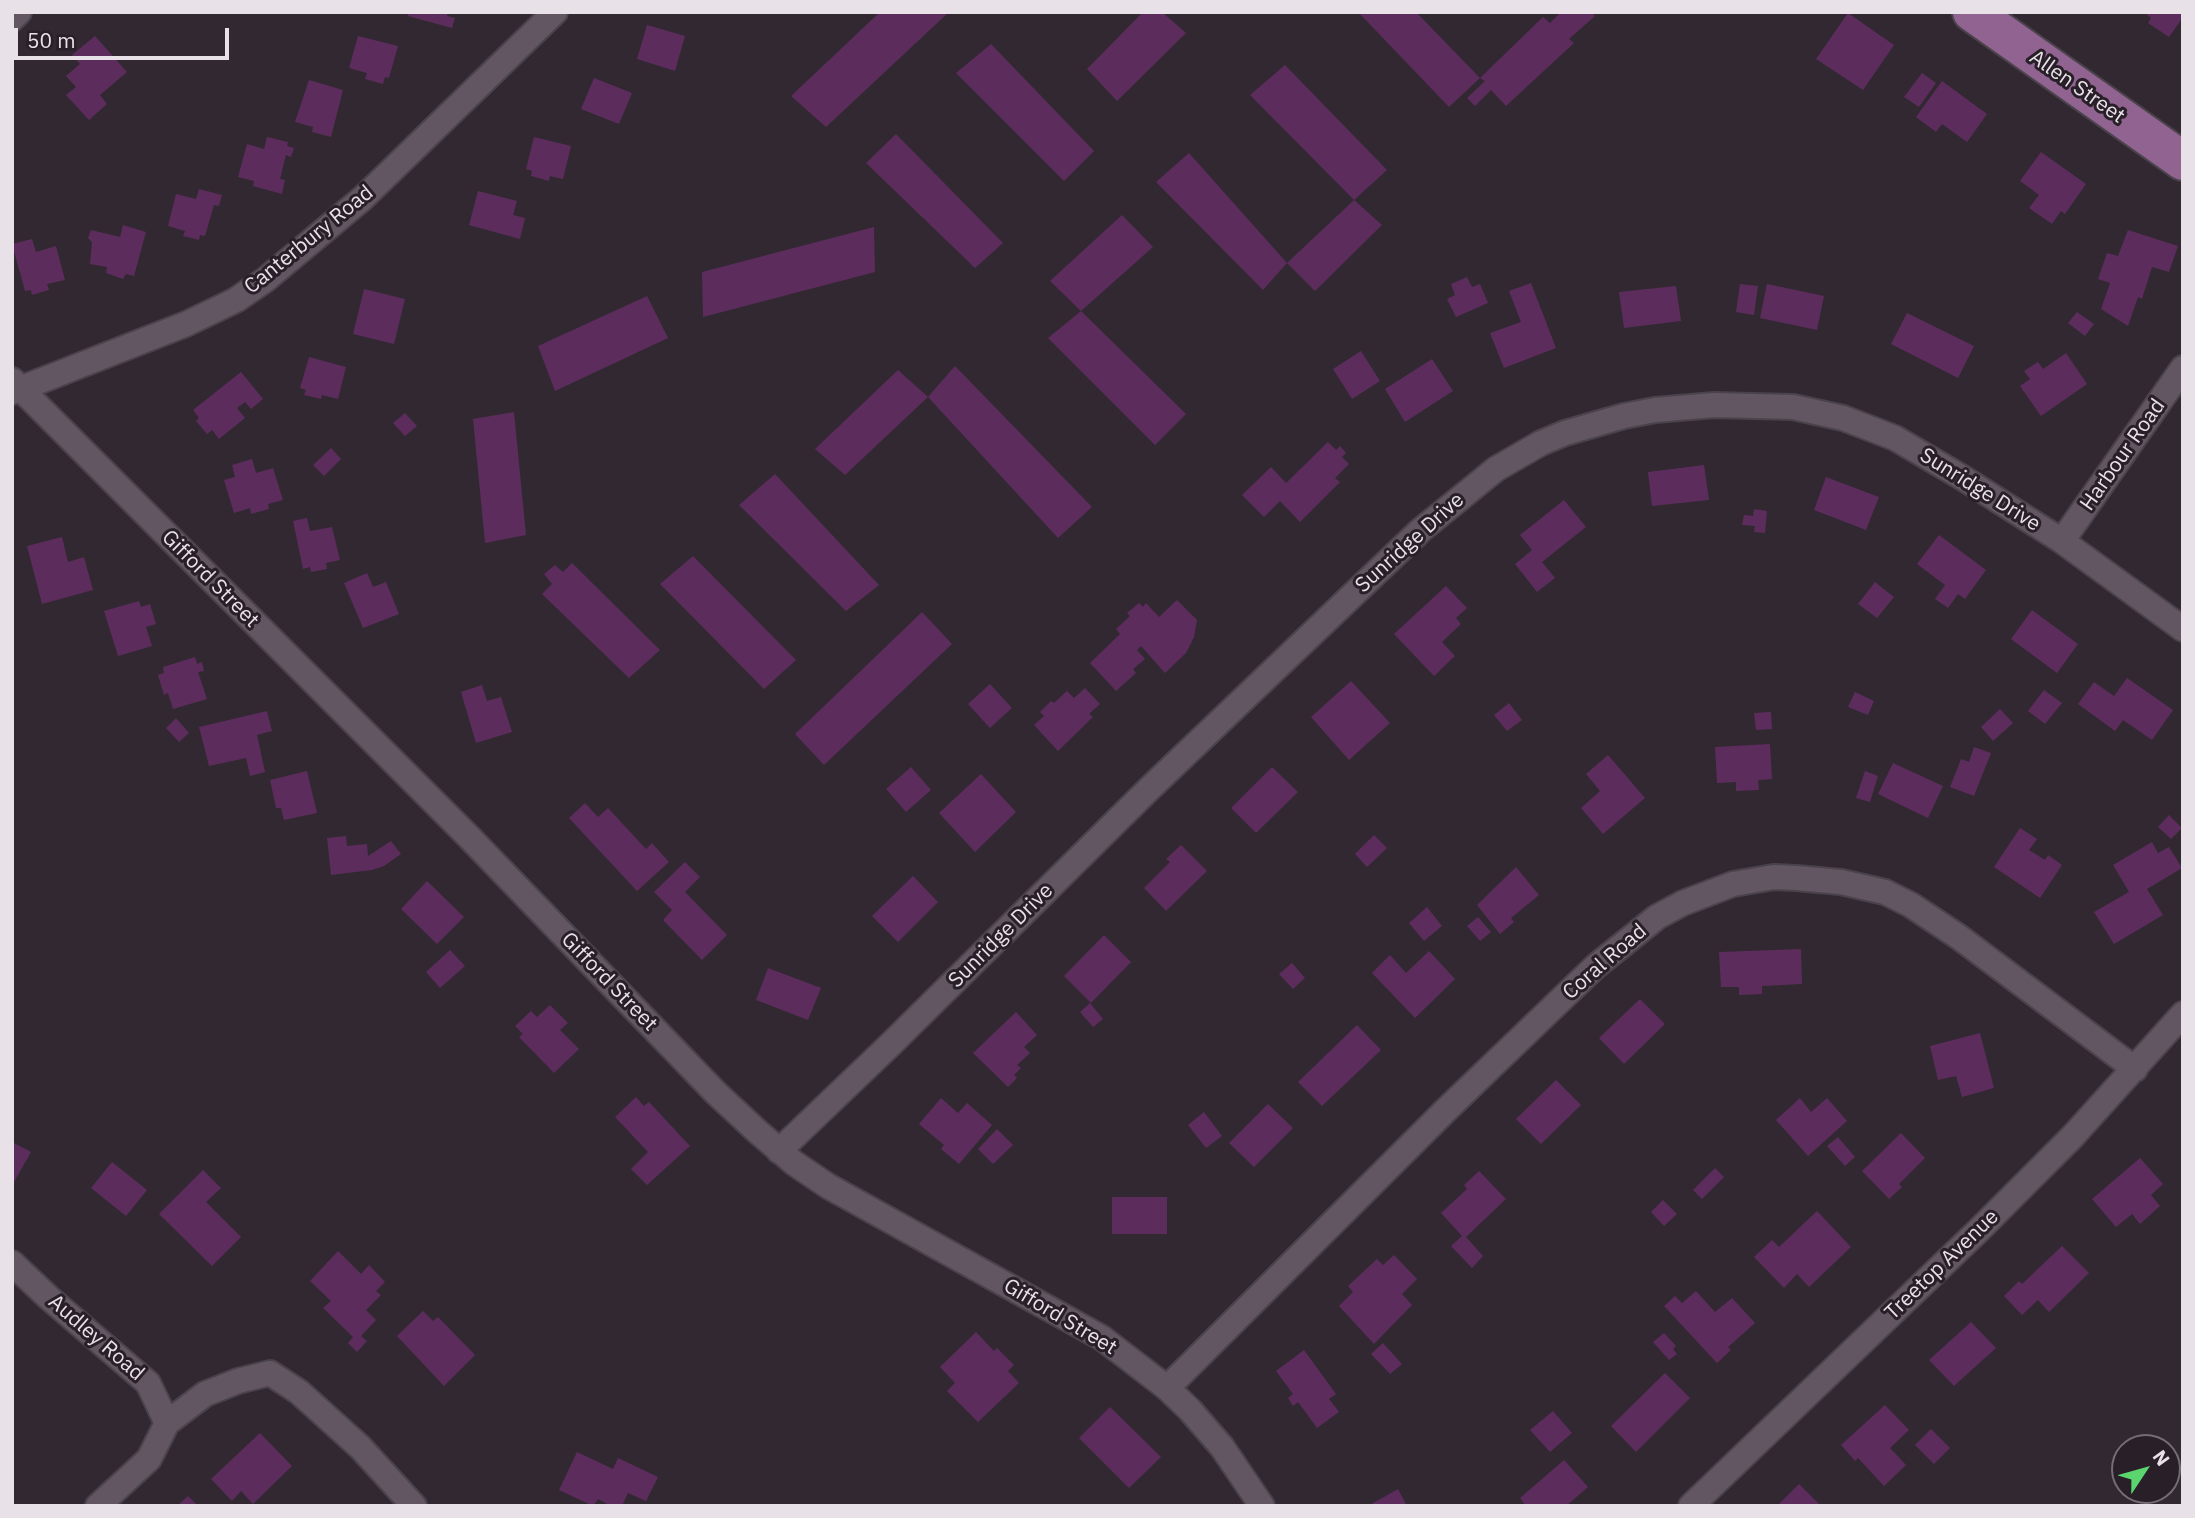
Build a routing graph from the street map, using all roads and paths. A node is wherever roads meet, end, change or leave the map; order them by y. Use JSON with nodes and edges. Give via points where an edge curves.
{"nodes":[{"id":1,"x":19,"y":12,"type":"edge"},
{"id":2,"x":555,"y":12,"type":"edge"},
{"id":3,"x":1972,"y":12,"type":"edge"},
{"id":4,"x":12,"y":19,"type":"edge"},
{"id":5,"x":2183,"y":161,"type":"edge"},
{"id":6,"x":2183,"y":368,"type":"edge"},
{"id":7,"x":15,"y":387,"type":"edge"},
{"id":8,"x":2063,"y":541,"type":"junction"},
{"id":9,"x":2183,"y":629,"type":"edge"},
{"id":10,"x":2183,"y":1014,"type":"edge"},
{"id":11,"x":2135,"y":1069,"type":"junction"},
{"id":12,"x":779,"y":1151,"type":"junction"},
{"id":13,"x":12,"y":1263,"type":"edge"},
{"id":14,"x":1167,"y":1388,"type":"junction"},
{"id":15,"x":167,"y":1423,"type":"junction"},
{"id":16,"x":98,"y":1506,"type":"edge"},
{"id":17,"x":414,"y":1506,"type":"edge"},
{"id":18,"x":1262,"y":1506,"type":"edge"},
{"id":19,"x":1691,"y":1506,"type":"edge"}],
"edges":[{"from":1,"to":4,"type":"street"},
{"from":2,"to":7,"type":"street","name":"Canterbury Road","via":[[363,198],[265,280],[186,324]]},
{"from":3,"to":5,"type":"main road","name":"Allen Street"},
{"from":6,"to":8,"type":"street","name":"Harbour Road"},
{"from":7,"to":12,"type":"street","name":"Gifford Street","via":[[470,838],[716,1093]]},
{"from":8,"to":9,"type":"street","name":"Sunridge Drive"},
{"from":8,"to":12,"type":"street","name":"Sunridge Drive","via":[[1906,444],[1817,411],[1744,404],[1655,410],[1594,423],[1541,443],[1496,469],[1421,530]]},
{"from":10,"to":11,"type":"street","name":"Treetop Avenue"},
{"from":11,"to":14,"type":"street","name":"Coral Road","via":[[1959,937],[1885,892],[1796,878],[1733,884],[1657,917],[1597,966]]},
{"from":11,"to":19,"type":"street","name":"Treetop Avenue","via":[[1989,1220]]},
{"from":12,"to":14,"type":"street","name":"Gifford Street","via":[[846,1197],[1102,1338]]},
{"from":13,"to":15,"type":"street","name":"Audley Road","via":[[148,1383]]},
{"from":14,"to":18,"type":"street","name":"Gifford Street","via":[[1222,1447]]},
{"from":15,"to":16,"type":"street","via":[[149,1459]]},
{"from":15,"to":17,"type":"street","via":[[205,1394],[270,1373],[299,1392],[360,1447]]}]}
